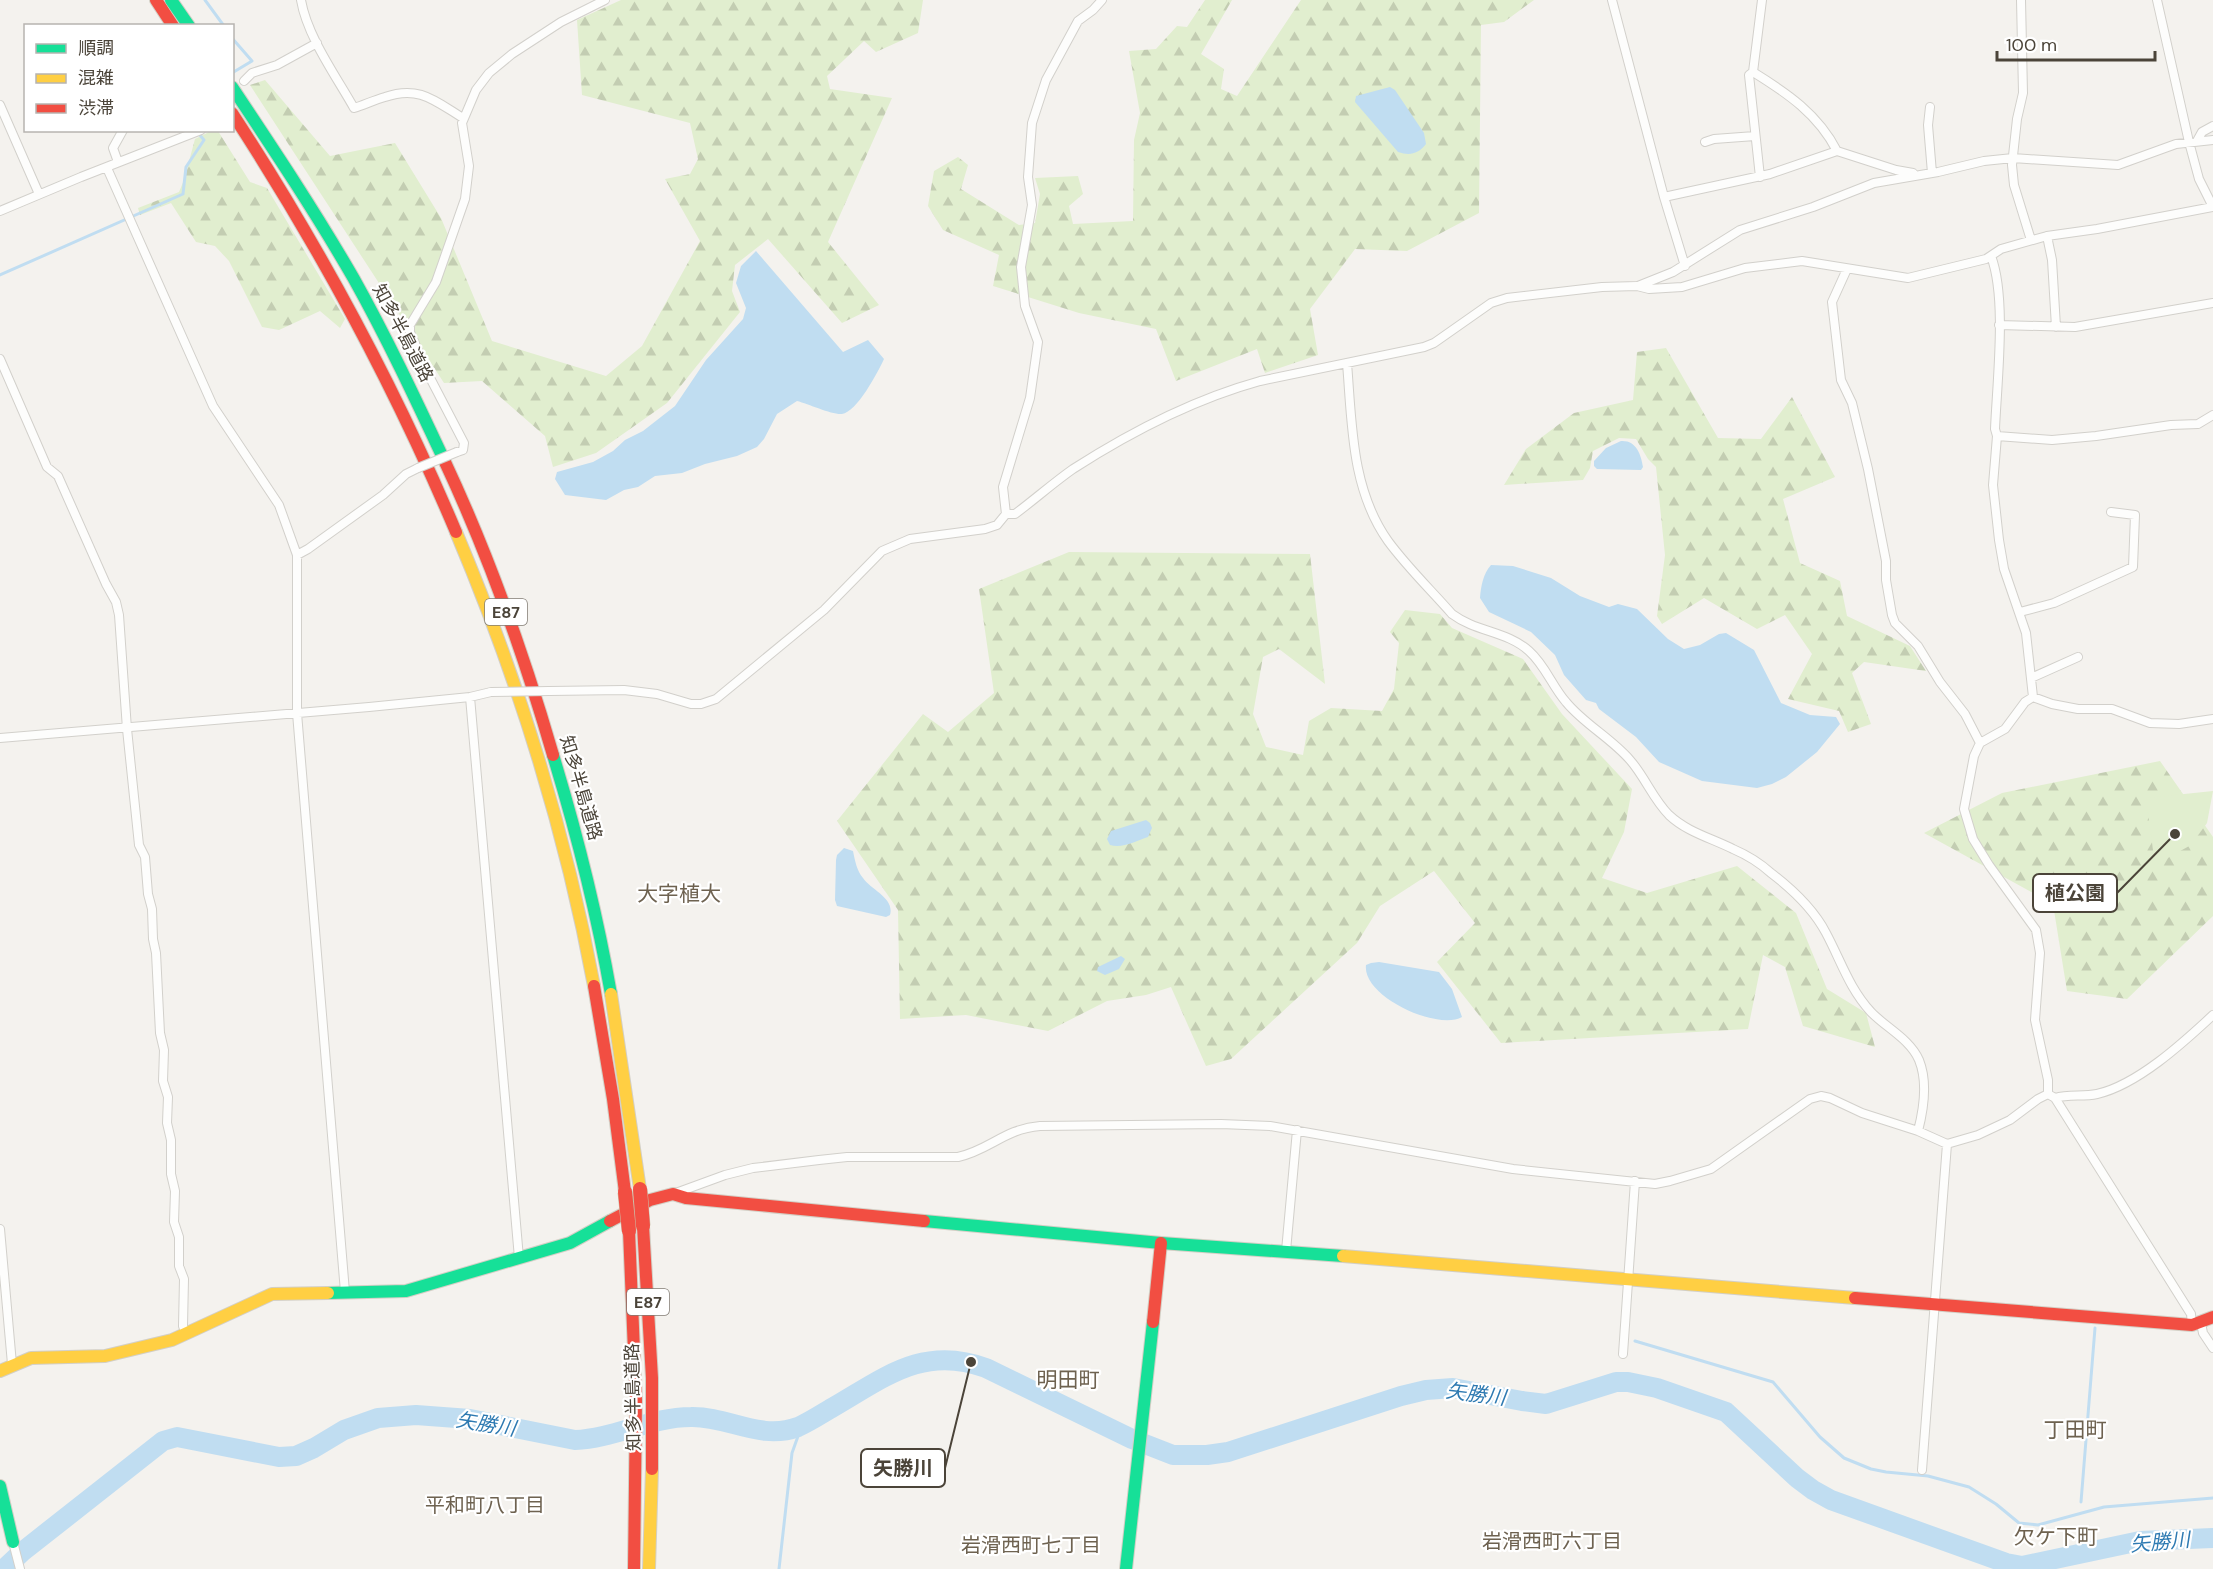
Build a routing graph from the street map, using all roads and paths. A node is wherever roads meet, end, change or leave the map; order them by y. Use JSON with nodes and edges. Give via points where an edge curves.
{"nodes":[{"id":1,"x":156,"y":0,"type":"edge"},
{"id":2,"x":171,"y":0,"type":"edge"},
{"id":3,"x":301,"y":0,"type":"edge"},
{"id":4,"x":605,"y":0,"type":"edge"},
{"id":5,"x":1102,"y":0,"type":"edge"},
{"id":6,"x":1612,"y":0,"type":"edge"},
{"id":7,"x":1762,"y":0,"type":"edge"},
{"id":8,"x":2021,"y":0,"type":"edge"},
{"id":9,"x":2157,"y":0,"type":"edge"},
{"id":10,"x":172,"y":24,"type":"edge"},
{"id":11,"x":188,"y":24,"type":"edge"},
{"id":12,"x":317,"y":43,"type":"junction"},
{"id":13,"x":1753,"y":72,"type":"junction"},
{"id":14,"x":238,"y":84,"type":"edge"},
{"id":15,"x":0,"y":105,"type":"edge"},
{"id":16,"x":1930,"y":107,"type":"dead end"},
{"id":17,"x":234,"y":116,"type":"edge"},
{"id":18,"x":463,"y":118,"type":"junction"},
{"id":19,"x":2213,"y":126,"type":"edge"},
{"id":20,"x":122,"y":132,"type":"edge"},
{"id":21,"x":196,"y":132,"type":"edge"},
{"id":22,"x":1755,"y":136,"type":"junction"},
{"id":23,"x":2213,"y":140,"type":"edge"},
{"id":24,"x":2193,"y":141,"type":"junction"},
{"id":25,"x":1705,"y":142,"type":"dead end"},
{"id":26,"x":1837,"y":151,"type":"junction"},
{"id":27,"x":2013,"y":158,"type":"junction"},
{"id":28,"x":118,"y":162,"type":"junction"},
{"id":29,"x":106,"y":168,"type":"junction"},
{"id":30,"x":1932,"y":173,"type":"junction"},
{"id":31,"x":1922,"y":174,"type":"junction"},
{"id":32,"x":1760,"y":177,"type":"junction"},
{"id":33,"x":39,"y":194,"type":"junction"},
{"id":34,"x":1664,"y":197,"type":"junction"},
{"id":35,"x":0,"y":211,"type":"edge"},
{"id":36,"x":2048,"y":236,"type":"junction"},
{"id":37,"x":2031,"y":240,"type":"junction"},
{"id":38,"x":1991,"y":256,"type":"junction"},
{"id":39,"x":1685,"y":266,"type":"junction"},
{"id":40,"x":1847,"y":269,"type":"junction"},
{"id":41,"x":1637,"y":286,"type":"junction"},
{"id":42,"x":2213,"y":303,"type":"edge"},
{"id":43,"x":1999,"y":325,"type":"junction"},
{"id":44,"x":2056,"y":327,"type":"junction"},
{"id":45,"x":0,"y":358,"type":"edge"},
{"id":46,"x":1347,"y":363,"type":"junction"},
{"id":47,"x":2213,"y":415,"type":"edge"},
{"id":48,"x":1997,"y":436,"type":"junction"},
{"id":49,"x":2111,"y":512,"type":"dead end"},
{"id":50,"x":1006,"y":514,"type":"junction"},
{"id":51,"x":297,"y":555,"type":"junction"},
{"id":52,"x":2020,"y":612,"type":"junction"},
{"id":53,"x":2078,"y":657,"type":"dead end"},
{"id":54,"x":2031,"y":678,"type":"junction"},
{"id":55,"x":470,"y":697,"type":"junction"},
{"id":56,"x":2032,"y":697,"type":"junction"},
{"id":57,"x":297,"y":713,"type":"junction"},
{"id":58,"x":2213,"y":718,"type":"edge"},
{"id":59,"x":127,"y":729,"type":"junction"},
{"id":60,"x":0,"y":738,"type":"edge"},
{"id":61,"x":1980,"y":743,"type":"junction"},
{"id":62,"x":2213,"y":1015,"type":"edge"},
{"id":63,"x":2052,"y":1096,"type":"junction"},
{"id":64,"x":1297,"y":1130,"type":"junction"},
{"id":65,"x":1918,"y":1131,"type":"junction"},
{"id":66,"x":1947,"y":1144,"type":"junction"},
{"id":67,"x":1635,"y":1181,"type":"junction"},
{"id":68,"x":673,"y":1194,"type":"junction"},
{"id":69,"x":0,"y":1229,"type":"edge"},
{"id":70,"x":1161,"y":1244,"type":"junction"},
{"id":71,"x":1286,"y":1251,"type":"junction"},
{"id":72,"x":519,"y":1258,"type":"junction"},
{"id":73,"x":1628,"y":1280,"type":"junction"},
{"id":74,"x":345,"y":1292,"type":"junction"},
{"id":75,"x":1934,"y":1306,"type":"junction"},
{"id":76,"x":2202,"y":1322,"type":"edge"},
{"id":77,"x":186,"y":1334,"type":"junction"},
{"id":78,"x":2213,"y":1348,"type":"edge"},
{"id":79,"x":1623,"y":1354,"type":"dead end"},
{"id":80,"x":6,"y":1367,"type":"edge"},
{"id":81,"x":1922,"y":1470,"type":"dead end"},
{"id":82,"x":0,"y":1486,"type":"edge"},
{"id":83,"x":13,"y":1542,"type":"joint"},
{"id":84,"x":20,"y":1569,"type":"edge"},
{"id":85,"x":634,"y":1569,"type":"edge"},
{"id":86,"x":649,"y":1569,"type":"edge"},
{"id":87,"x":1126,"y":1569,"type":"edge"}],
"edges":[{"from":1,"to":10,"type":"main road"},
{"from":2,"to":11,"type":"main road"},
{"from":3,"to":12,"type":"street"},
{"from":4,"to":18,"type":"street","via":[[540,35],[489,73]]},
{"from":5,"to":50,"type":"street","via":[[1078,21],[1046,80],[1032,123],[1028,177],[1032,205],[1021,267],[1025,306],[1038,342],[1029,398],[1003,487]]},
{"from":6,"to":34,"type":"street"},
{"from":7,"to":13,"type":"street"},
{"from":8,"to":27,"type":"street","via":[[2023,93]]},
{"from":9,"to":24,"type":"street"},
{"from":12,"to":14,"type":"street"},
{"from":12,"to":18,"type":"street","via":[[354,108],[392,94],[418,93]]},
{"from":13,"to":22,"type":"street","via":[[1749,75],[1749,88]]},
{"from":13,"to":26,"type":"street","via":[[1810,113]]},
{"from":14,"to":86,"type":"main road","name":"知多半島道路","number":"E87","bridge":true,"via":[[378,323],[421,406],[504,607],[572,819],[615,1012],[640,1189],[652,1378]]},
{"from":15,"to":33,"type":"street"},
{"from":16,"to":30,"type":"street"},
{"from":17,"to":85,"type":"main road","name":"知多半島道路","number":"E87","bridge":true,"via":[[317,251],[394,395],[452,522],[512,671],[558,823],[603,1027],[629,1231],[637,1379]]},
{"from":18,"to":51,"type":"street","bridge":true,"via":[[469,166],[465,199],[436,282],[410,325],[427,372],[464,443],[463,450],[406,474],[383,495]]},
{"from":19,"to":24,"type":"street"},
{"from":20,"to":28,"type":"street","via":[[113,148]]},
{"from":21,"to":28,"type":"street"},
{"from":22,"to":25,"type":"street"},
{"from":22,"to":32,"type":"street"},
{"from":23,"to":24,"type":"street"},
{"from":24,"to":27,"type":"street","via":[[2118,165]]},
{"from":24,"to":36,"type":"street","via":[[2199,178],[2213,207]]},
{"from":26,"to":31,"type":"street"},
{"from":26,"to":32,"type":"street"},
{"from":27,"to":30,"type":"street"},
{"from":27,"to":37,"type":"street","via":[[2014,185]]},
{"from":28,"to":29,"type":"street"},
{"from":29,"to":33,"type":"street"},
{"from":29,"to":51,"type":"street","via":[[213,406],[279,505]]},
{"from":30,"to":31,"type":"street"},
{"from":31,"to":39,"type":"street","via":[[1867,185],[1747,227]]},
{"from":32,"to":34,"type":"street"},
{"from":33,"to":35,"type":"street"},
{"from":34,"to":39,"type":"street"},
{"from":36,"to":37,"type":"street"},
{"from":36,"to":44,"type":"street"},
{"from":37,"to":38,"type":"street"},
{"from":38,"to":40,"type":"street","via":[[1908,278]]},
{"from":38,"to":43,"type":"street","via":[[1998,286]]},
{"from":39,"to":41,"type":"street"},
{"from":40,"to":41,"type":"street","via":[[1802,261],[1745,268],[1682,287]]},
{"from":40,"to":61,"type":"street","via":[[1832,302],[1841,380],[1868,469],[1892,615],[1965,714]]},
{"from":41,"to":46,"type":"street","via":[[1507,298],[1491,303],[1434,343]]},
{"from":42,"to":44,"type":"street","via":[[2085,326]]},
{"from":43,"to":44,"type":"street"},
{"from":43,"to":48,"type":"street"},
{"from":45,"to":59,"type":"street","via":[[47,467],[58,476],[116,602]]},
{"from":46,"to":50,"type":"street","via":[[1233,388],[1200,402],[1096,456],[1015,514]]},
{"from":46,"to":65,"type":"street","via":[[1358,473],[1387,540],[1458,618],[1528,650],[1563,700],[1582,721],[1628,758],[1680,824],[1756,861],[1804,904],[1826,933],[1854,991],[1918,1057],[1924,1088]]},
{"from":47,"to":48,"type":"street","via":[[2198,424],[2096,436],[2052,440]]},
{"from":48,"to":52,"type":"street","via":[[1993,485],[1999,540],[2004,569]]},
{"from":49,"to":52,"type":"street","via":[[2135,515],[2133,567],[2054,603]]},
{"from":50,"to":55,"type":"street","bridge":true,"via":[[997,525],[985,529],[910,539],[882,551],[824,610],[716,699],[691,704],[624,690],[491,692]]},
{"from":51,"to":57,"type":"street"},
{"from":52,"to":54,"type":"street"},
{"from":53,"to":54,"type":"street"},
{"from":54,"to":56,"type":"street"},
{"from":55,"to":57,"type":"street"},
{"from":55,"to":72,"type":"street"},
{"from":56,"to":58,"type":"street","via":[[2078,709],[2112,709],[2150,723],[2180,724]]},
{"from":56,"to":61,"type":"street","via":[[2005,729]]},
{"from":57,"to":59,"type":"street"},
{"from":57,"to":74,"type":"street"},
{"from":59,"to":60,"type":"street"},
{"from":59,"to":77,"type":"street","via":[[139,845],[145,857],[152,909],[164,1050],[163,1082],[168,1097],[175,1191],[174,1222],[184,1279]]},
{"from":61,"to":63,"type":"street","via":[[1964,809],[1973,839],[2036,930],[2040,954],[2035,1020]]},
{"from":62,"to":63,"type":"street","via":[[2132,1080],[2095,1094]]},
{"from":63,"to":66,"type":"street","via":[[2038,1099],[2010,1120],[1978,1135]]},
{"from":63,"to":76,"type":"street","via":[[2191,1314]]},
{"from":64,"to":67,"type":"street","via":[[1513,1169]]},
{"from":64,"to":68,"type":"street","via":[[1221,1124],[1025,1127],[970,1155],[847,1157],[753,1168]]},
{"from":64,"to":71,"type":"street"},
{"from":65,"to":66,"type":"street"},
{"from":65,"to":67,"type":"street","via":[[1821,1096],[1810,1099],[1711,1168],[1670,1182]]},
{"from":66,"to":75,"type":"street"},
{"from":67,"to":73,"type":"street"},
{"from":68,"to":70,"type":"main road"},
{"from":68,"to":72,"type":"main road","via":[[650,1200],[570,1243]]},
{"from":69,"to":80,"type":"street"},
{"from":70,"to":71,"type":"main road"},
{"from":70,"to":87,"type":"main road"},
{"from":71,"to":73,"type":"main road"},
{"from":72,"to":74,"type":"main road","via":[[406,1291]]},
{"from":73,"to":75,"type":"main road"},
{"from":73,"to":79,"type":"street"},
{"from":74,"to":77,"type":"main road","via":[[272,1294]]},
{"from":75,"to":76,"type":"main road"},
{"from":75,"to":81,"type":"street"},
{"from":76,"to":78,"type":"street","via":[[2203,1333]]},
{"from":77,"to":80,"type":"main road","via":[[105,1356],[31,1358]]},
{"from":82,"to":83,"type":"main road"},
{"from":83,"to":84,"type":"street"}]}
